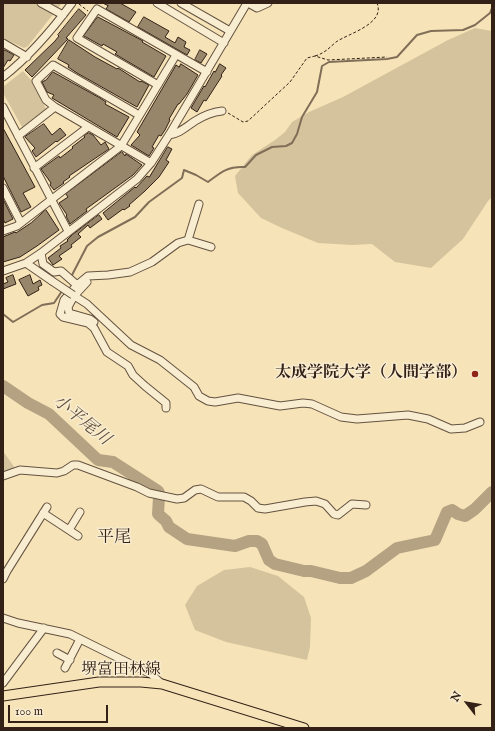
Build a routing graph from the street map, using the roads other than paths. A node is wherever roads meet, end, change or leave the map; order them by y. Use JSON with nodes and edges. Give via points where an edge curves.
{"nodes":[{"id":1,"x":41,"y":3,"type":"edge"},
{"id":2,"x":157,"y":3,"type":"edge"},
{"id":3,"x":181,"y":3,"type":"edge"},
{"id":4,"x":248,"y":3,"type":"edge"},
{"id":5,"x":268,"y":3,"type":"edge"},
{"id":6,"x":76,"y":4,"type":"edge"},
{"id":7,"x":63,"y":15,"type":"junction"},
{"id":8,"x":230,"y":31,"type":"junction"},
{"id":9,"x":3,"y":43,"type":"edge"},
{"id":10,"x":224,"y":43,"type":"junction"},
{"id":11,"x":176,"y":55,"type":"junction"},
{"id":12,"x":27,"y":57,"type":"junction"},
{"id":13,"x":207,"y":72,"type":"junction"},
{"id":14,"x":3,"y":78,"type":"edge"},
{"id":15,"x":158,"y":85,"type":"junction"},
{"id":16,"x":3,"y":107,"type":"edge"},
{"id":17,"x":55,"y":107,"type":"junction"},
{"id":18,"x":222,"y":110,"type":"road end"},
{"id":19,"x":140,"y":115,"type":"junction"},
{"id":20,"x":88,"y":127,"type":"junction"},
{"id":21,"x":169,"y":135,"type":"junction"},
{"id":22,"x":18,"y":136,"type":"junction"},
{"id":23,"x":121,"y":146,"type":"junction"},
{"id":24,"x":151,"y":163,"type":"junction"},
{"id":25,"x":34,"y":168,"type":"junction"},
{"id":26,"x":3,"y":188,"type":"edge"},
{"id":27,"x":51,"y":200,"type":"junction"},
{"id":28,"x":199,"y":204,"type":"dead end"},
{"id":29,"x":21,"y":223,"type":"junction"},
{"id":30,"x":3,"y":231,"type":"edge"},
{"id":31,"x":68,"y":231,"type":"junction"},
{"id":32,"x":188,"y":240,"type":"junction"},
{"id":33,"x":212,"y":247,"type":"dead end"},
{"id":34,"x":41,"y":252,"type":"junction"},
{"id":35,"x":26,"y":263,"type":"junction"},
{"id":36,"x":139,"y":268,"type":"junction"},
{"id":37,"x":3,"y":271,"type":"edge"},
{"id":38,"x":76,"y":284,"type":"junction"},
{"id":39,"x":73,"y":296,"type":"junction"},
{"id":40,"x":108,"y":352,"type":"junction"},
{"id":41,"x":166,"y":408,"type":"dead end"},
{"id":42,"x":480,"y":422,"type":"dead end"},
{"id":43,"x":3,"y":476,"type":"edge"},
{"id":44,"x":366,"y":505,"type":"dead end"},
{"id":45,"x":80,"y":512,"type":"dead end"},
{"id":46,"x":69,"y":530,"type":"junction"},
{"id":47,"x":78,"y":536,"type":"dead end"},
{"id":48,"x":3,"y":579,"type":"edge"},
{"id":49,"x":3,"y":618,"type":"edge"},
{"id":50,"x":44,"y":628,"type":"junction"},
{"id":51,"x":80,"y":639,"type":"junction"},
{"id":52,"x":57,"y":653,"type":"dead end"},
{"id":53,"x":70,"y":660,"type":"junction"},
{"id":54,"x":65,"y":668,"type":"dead end"},
{"id":55,"x":3,"y":683,"type":"edge"},
{"id":56,"x":162,"y":684,"type":"junction"},
{"id":57,"x":3,"y":696,"type":"edge"},
{"id":58,"x":304,"y":728,"type":"edge"}],
"edges":[{"from":1,"to":7,"type":"street"},
{"from":2,"to":10,"type":"street"},
{"from":3,"to":8,"type":"street"},
{"from":4,"to":5,"type":"street","via":[[257,8]]},
{"from":4,"to":8,"type":"street"},
{"from":6,"to":7,"type":"street"},
{"from":7,"to":12,"type":"street"},
{"from":8,"to":10,"type":"street"},
{"from":9,"to":12,"type":"street"},
{"from":10,"to":13,"type":"street"},
{"from":11,"to":13,"type":"street"},
{"from":11,"to":15,"type":"street"},
{"from":11,"to":15,"type":"street","via":[[98,9],[77,38]]},
{"from":12,"to":14,"type":"street"},
{"from":13,"to":21,"type":"street"},
{"from":15,"to":19,"type":"street"},
{"from":16,"to":22,"type":"street"},
{"from":17,"to":19,"type":"street","via":[[46,100],[36,81],[53,65]]},
{"from":17,"to":20,"type":"street"},
{"from":17,"to":22,"type":"street"},
{"from":18,"to":21,"type":"street","via":[[195,121],[176,134]]},
{"from":19,"to":23,"type":"street"},
{"from":20,"to":23,"type":"street"},
{"from":20,"to":25,"type":"street"},
{"from":21,"to":24,"type":"street"},
{"from":22,"to":25,"type":"street"},
{"from":23,"to":24,"type":"street"},
{"from":23,"to":27,"type":"street"},
{"from":24,"to":31,"type":"street","via":[[137,179]]},
{"from":25,"to":27,"type":"street"},
{"from":26,"to":29,"type":"street"},
{"from":27,"to":29,"type":"street"},
{"from":27,"to":31,"type":"street"},
{"from":28,"to":32,"type":"street"},
{"from":29,"to":30,"type":"street"},
{"from":31,"to":34,"type":"street"},
{"from":32,"to":33,"type":"street"},
{"from":32,"to":36,"type":"street","via":[[178,243]]},
{"from":34,"to":35,"type":"street"},
{"from":34,"to":38,"type":"street","via":[[43,264],[54,272],[61,271]]},
{"from":35,"to":37,"type":"street"},
{"from":35,"to":39,"type":"street","bridge":true},
{"from":36,"to":38,"type":"street","via":[[119,274],[88,276]]},
{"from":36,"to":39,"type":"street","via":[[140,271],[124,276],[92,279]]},
{"from":38,"to":40,"type":"street","via":[[64,300],[60,314],[88,323],[94,328]]},
{"from":39,"to":40,"type":"street","via":[[68,307],[69,312],[97,324],[108,345]]},
{"from":39,"to":42,"type":"street","via":[[87,304],[131,345],[160,360],[194,387],[199,396],[208,401],[238,398],[280,406],[312,404],[341,417],[357,419],[408,416],[428,419],[451,429],[465,428]]},
{"from":40,"to":41,"type":"street","via":[[128,366],[132,374],[166,403]]},
{"from":43,"to":44,"type":"street","via":[[20,470],[57,473],[78,465],[149,493],[177,499],[201,489],[218,497],[244,497],[258,508],[266,510],[316,501],[325,504],[338,515],[352,504]]},
{"from":45,"to":46,"type":"street"},
{"from":46,"to":47,"type":"street"},
{"from":46,"to":48,"type":"street","via":[[45,510]]},
{"from":49,"to":50,"type":"street"},
{"from":50,"to":51,"type":"street"},
{"from":50,"to":55,"type":"street"},
{"from":51,"to":53,"type":"street"},
{"from":51,"to":56,"type":"street","via":[[151,674]]},
{"from":52,"to":53,"type":"street"},
{"from":53,"to":54,"type":"street"},
{"from":56,"to":57,"type":"main road","name":"堺富田林線","via":[[99,682]]},
{"from":56,"to":58,"type":"main road","name":"堺富田林線"}]}
